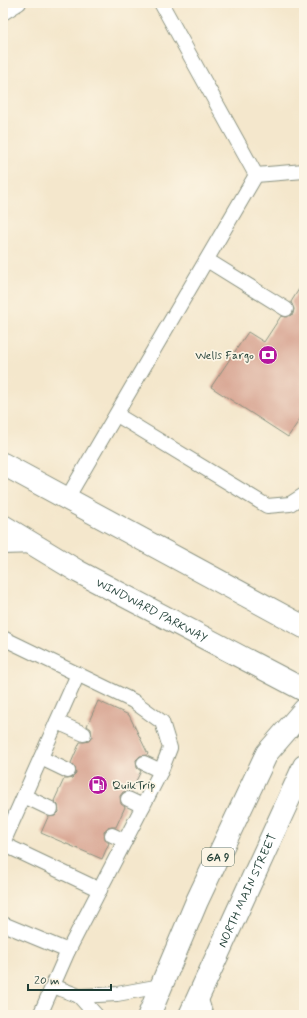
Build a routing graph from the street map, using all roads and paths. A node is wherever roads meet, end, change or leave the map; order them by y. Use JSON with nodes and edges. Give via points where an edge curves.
{"nodes":[{"id":1,"x":19,"y":3,"type":"edge"},
{"id":2,"x":161,"y":3,"type":"edge"},
{"id":3,"x":3,"y":13,"type":"edge"},
{"id":4,"x":304,"y":171,"type":"edge"},
{"id":5,"x":256,"y":175,"type":"junction"},
{"id":6,"x":207,"y":260,"type":"junction"},
{"id":7,"x":286,"y":309,"type":"dead end"},
{"id":8,"x":117,"y":415,"type":"junction"},
{"id":9,"x":3,"y":464,"type":"edge"},
{"id":10,"x":304,"y":495,"type":"edge"},
{"id":11,"x":66,"y":500,"type":"junction"},
{"id":12,"x":3,"y":526,"type":"edge"},
{"id":13,"x":36,"y":546,"type":"junction"},
{"id":14,"x":3,"y":547,"type":"edge"},
{"id":15,"x":304,"y":627,"type":"edge"},
{"id":16,"x":3,"y":638,"type":"edge"},
{"id":17,"x":78,"y":674,"type":"junction"},
{"id":18,"x":304,"y":690,"type":"edge"},
{"id":19,"x":304,"y":710,"type":"edge"},
{"id":20,"x":57,"y":722,"type":"junction"},
{"id":21,"x":84,"y":734,"type":"dead end"},
{"id":22,"x":41,"y":758,"type":"junction"},
{"id":23,"x":144,"y":763,"type":"dead end"},
{"id":24,"x":304,"y":766,"type":"edge"},
{"id":25,"x":68,"y":771,"type":"dead end"},
{"id":26,"x":161,"y":771,"type":"junction"},
{"id":27,"x":24,"y":796,"type":"junction"},
{"id":28,"x":128,"y":799,"type":"dead end"},
{"id":29,"x":143,"y":806,"type":"junction"},
{"id":30,"x":51,"y":809,"type":"dead end"},
{"id":31,"x":3,"y":844,"type":"edge"},
{"id":32,"x":100,"y":890,"type":"junction"},
{"id":33,"x":3,"y":924,"type":"edge"},
{"id":34,"x":68,"y":951,"type":"junction"},
{"id":35,"x":53,"y":986,"type":"junction"},
{"id":36,"x":161,"y":986,"type":"junction"},
{"id":37,"x":199,"y":994,"type":"junction"},
{"id":38,"x":79,"y":996,"type":"junction"},
{"id":39,"x":40,"y":1015,"type":"edge"},
{"id":40,"x":96,"y":1015,"type":"edge"},
{"id":41,"x":149,"y":1015,"type":"edge"},
{"id":42,"x":190,"y":1015,"type":"edge"},
{"id":43,"x":206,"y":1015,"type":"edge"}],
"edges":[{"from":1,"to":3,"type":"lane"},
{"from":2,"to":5,"type":"lane"},
{"from":4,"to":5,"type":"lane"},
{"from":5,"to":6,"type":"lane"},
{"from":6,"to":7,"type":"lane"},
{"from":6,"to":8,"type":"lane"},
{"from":8,"to":10,"type":"lane","via":[[267,506],[290,504]]},
{"from":8,"to":11,"type":"lane"},
{"from":9,"to":11,"type":"street"},
{"from":11,"to":15,"type":"street"},
{"from":12,"to":13,"type":"street","name":"WINDWARD PARKWAY"},
{"from":13,"to":14,"type":"lane"},
{"from":13,"to":18,"type":"street","name":"WINDWARD PARKWAY","via":[[78,572]]},
{"from":16,"to":17,"type":"lane"},
{"from":17,"to":20,"type":"lane"},
{"from":17,"to":26,"type":"lane","via":[[133,701],[162,722],[170,748]]},
{"from":19,"to":36,"type":"street","number":"GA 9","via":[[267,753],[197,901]]},
{"from":20,"to":21,"type":"lane"},
{"from":20,"to":22,"type":"lane"},
{"from":22,"to":25,"type":"lane"},
{"from":22,"to":27,"type":"lane"},
{"from":23,"to":26,"type":"lane"},
{"from":24,"to":37,"type":"street","name":"NORTH MAIN STREET"},
{"from":26,"to":29,"type":"lane"},
{"from":27,"to":30,"type":"lane"},
{"from":27,"to":31,"type":"lane"},
{"from":28,"to":29,"type":"lane"},
{"from":29,"to":32,"type":"lane","via":[[119,838]]},
{"from":31,"to":32,"type":"lane"},
{"from":32,"to":34,"type":"lane"},
{"from":33,"to":34,"type":"lane"},
{"from":34,"to":35,"type":"lane"},
{"from":35,"to":38,"type":"lane"},
{"from":35,"to":39,"type":"lane"},
{"from":36,"to":38,"type":"lane","via":[[117,994]]},
{"from":36,"to":41,"type":"street","number":"GA 9"},
{"from":37,"to":42,"type":"street","name":"NORTH MAIN STREET"},
{"from":37,"to":43,"type":"lane"},
{"from":38,"to":40,"type":"lane"}]}
